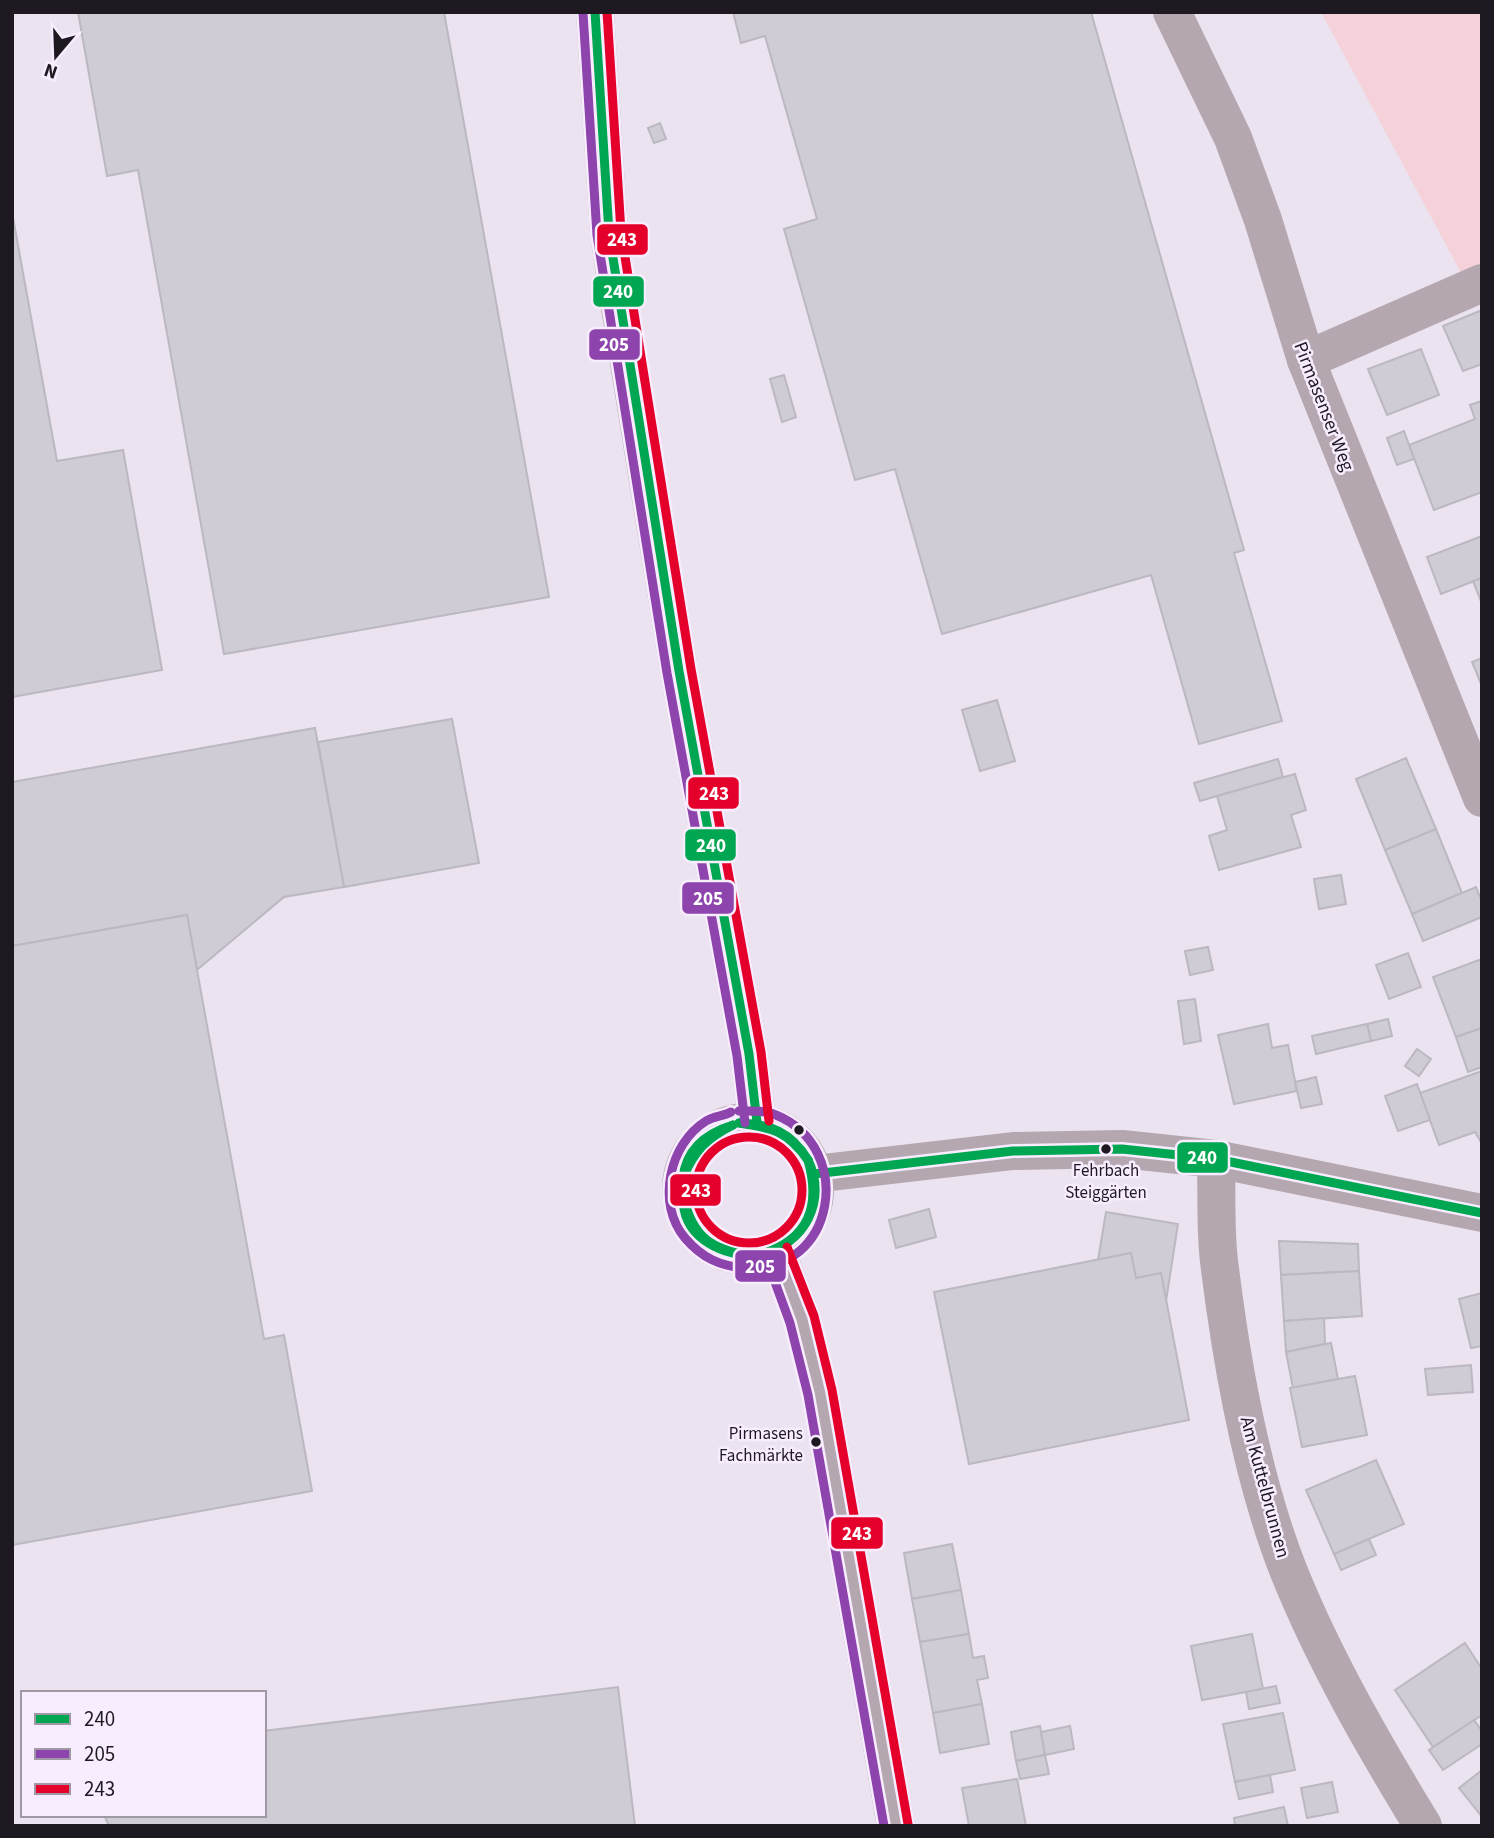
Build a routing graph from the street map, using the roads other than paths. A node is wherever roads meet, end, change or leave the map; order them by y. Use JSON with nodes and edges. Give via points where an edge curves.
{"nodes":[{"id":1,"x":594,"y":12,"type":"edge"},
{"id":2,"x":1172,"y":12,"type":"edge"},
{"id":3,"x":1482,"y":283,"type":"edge"},
{"id":4,"x":1306,"y":360,"type":"junction"},
{"id":5,"x":1482,"y":798,"type":"edge"},
{"id":6,"x":757,"y":1122,"type":"junction"},
{"id":7,"x":1216,"y":1160,"type":"junction"},
{"id":8,"x":814,"y":1174,"type":"junction"},
{"id":9,"x":1482,"y":1213,"type":"edge"},
{"id":10,"x":776,"y":1251,"type":"junction"},
{"id":11,"x":896,"y":1826,"type":"edge"},
{"id":12,"x":1423,"y":1826,"type":"edge"}],
"edges":[{"from":1,"to":6,"type":"street","via":[[617,288],[679,671],[756,1092]]},
{"from":2,"to":4,"type":"street","name":"Pirmasenser Weg","via":[[1233,138]]},
{"from":3,"to":4,"type":"street"},
{"from":4,"to":5,"type":"street","name":"Pirmasenser Weg"},
{"from":6,"to":8,"type":"street","via":[[794,1139]]},
{"from":6,"to":10,"type":"street","via":[[718,1129],[702,1140],[690,1156],[681,1194],[699,1237],[712,1246],[733,1255]]},
{"from":7,"to":8,"type":"street","via":[[1122,1149],[1062,1148]]},
{"from":7,"to":9,"type":"street"},
{"from":7,"to":12,"type":"street","name":"Am Kuttelbrunnen","via":[[1219,1259],[1237,1372],[1264,1494],[1289,1570],[1323,1649]]},
{"from":8,"to":10,"type":"street","via":[[816,1192],[808,1219],[792,1241]]},
{"from":10,"to":11,"type":"street","via":[[802,1319],[820,1392]]}]}
